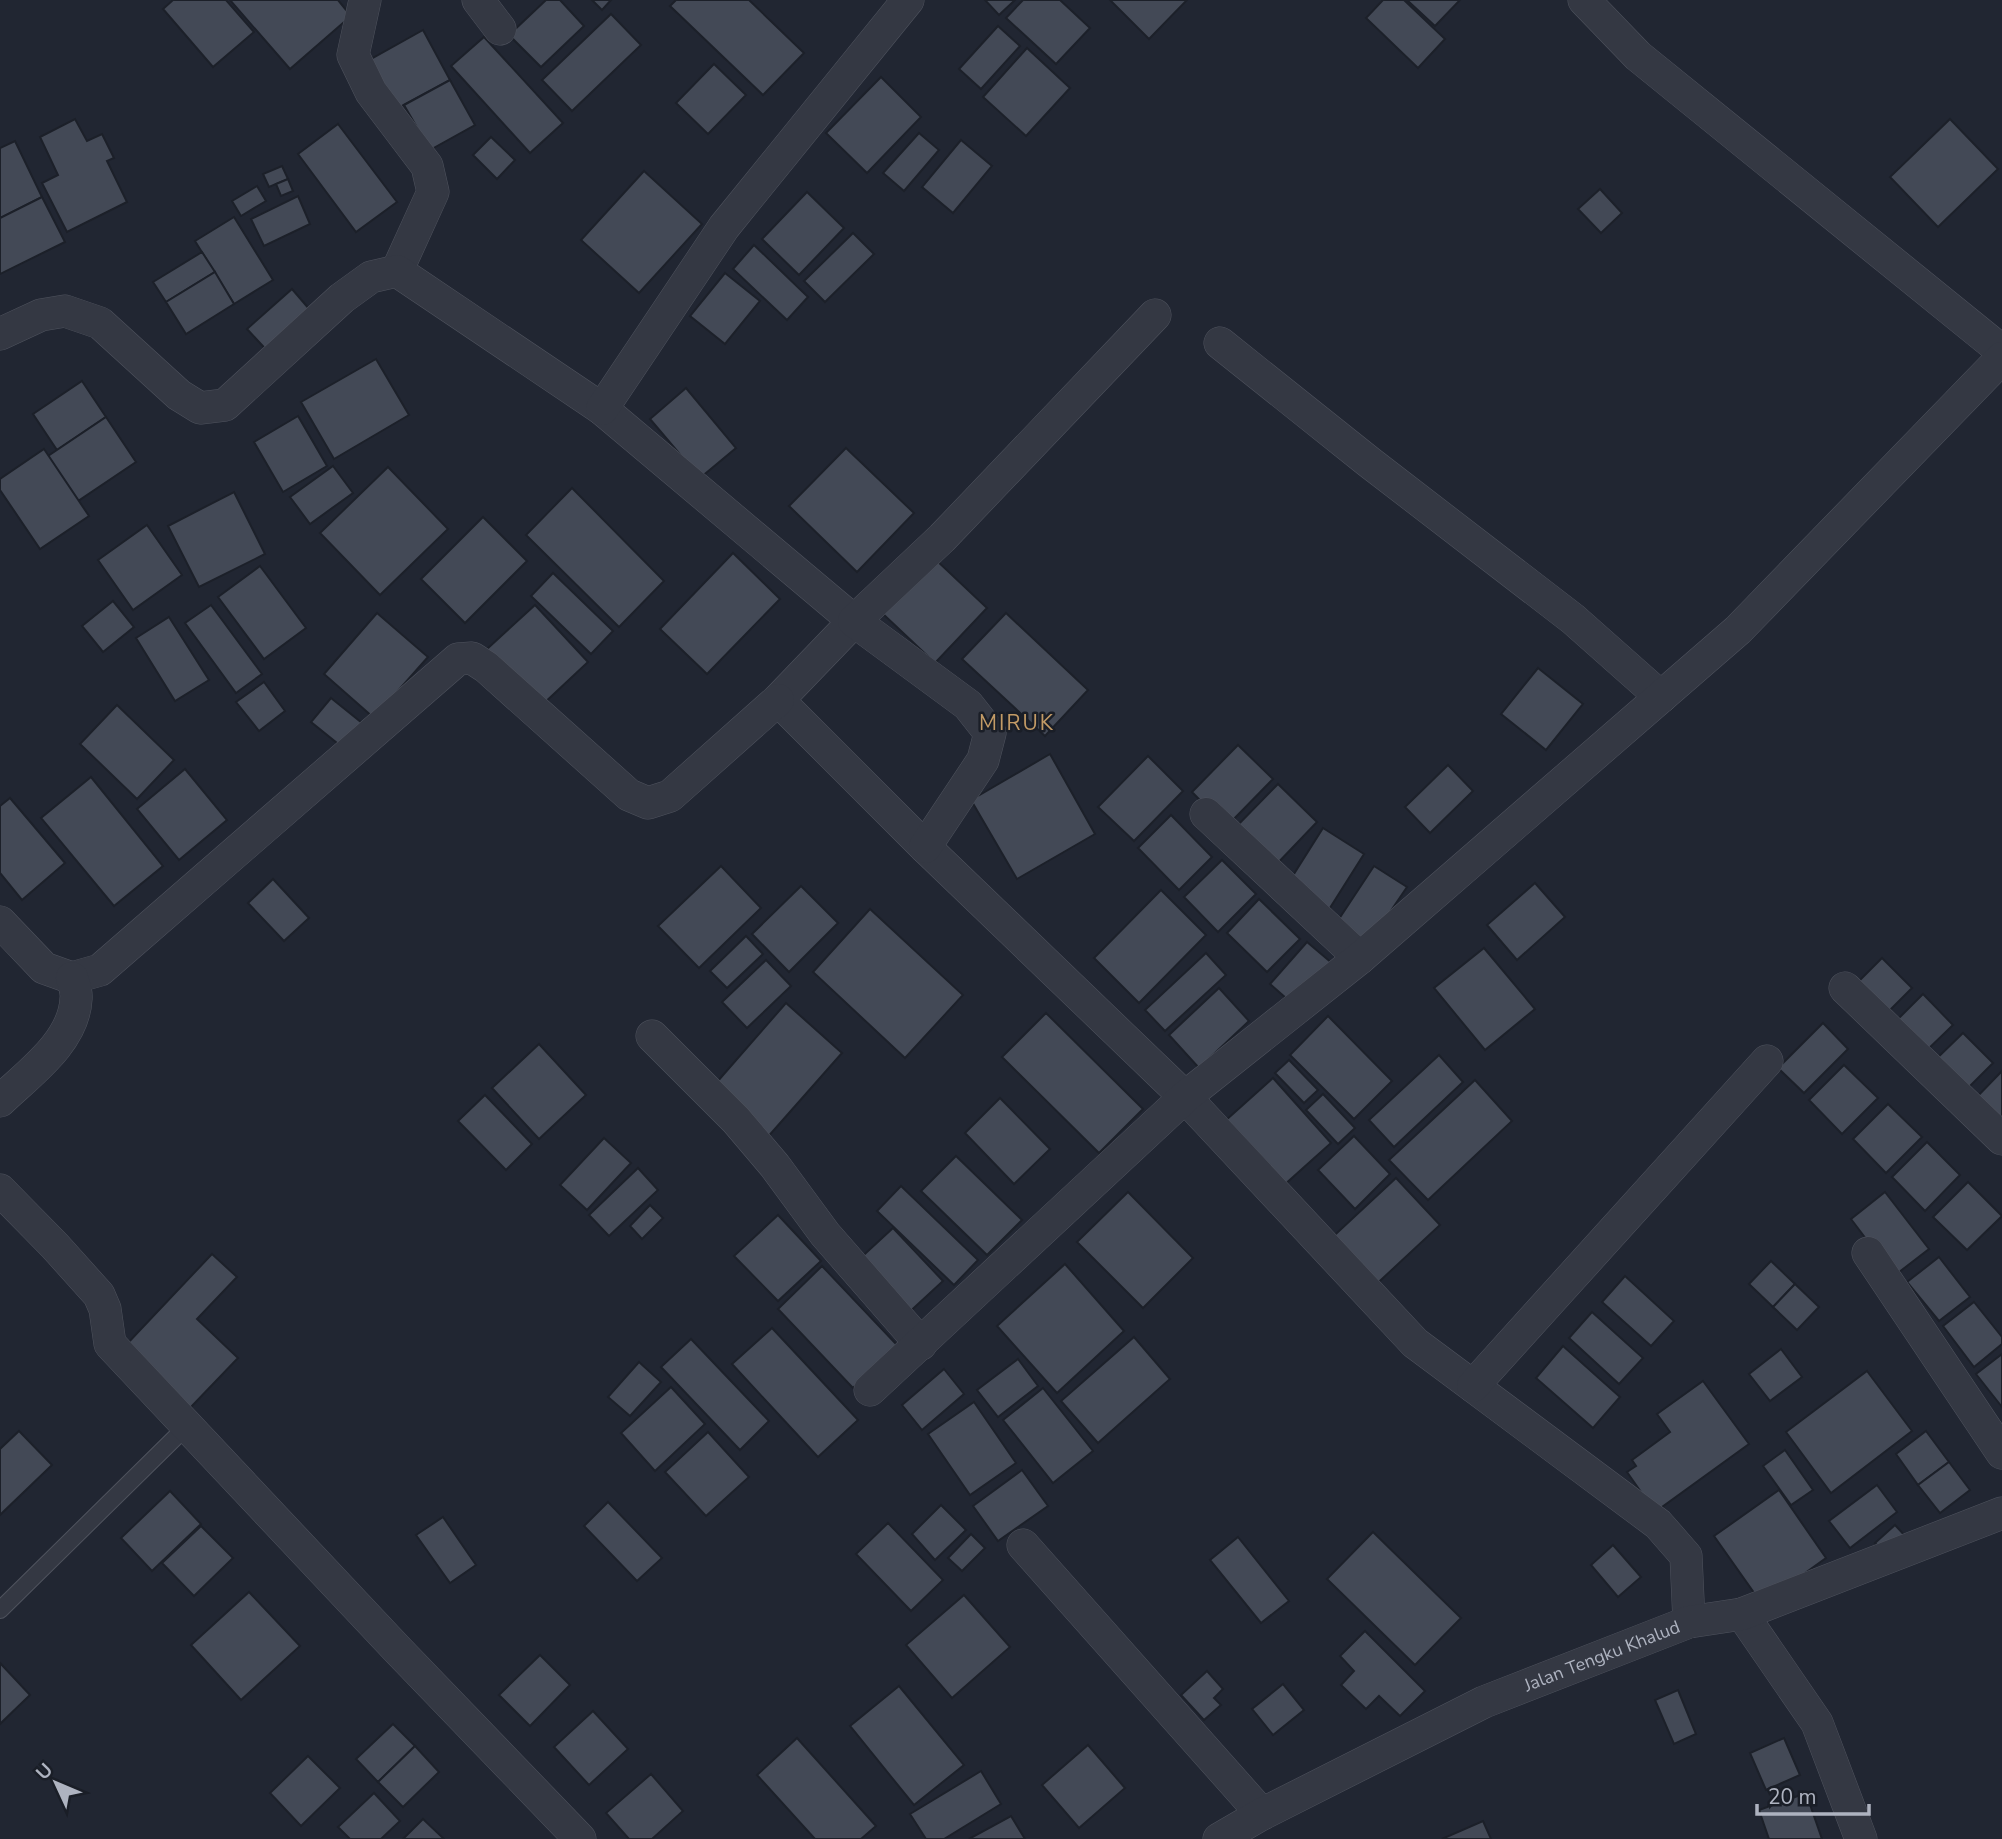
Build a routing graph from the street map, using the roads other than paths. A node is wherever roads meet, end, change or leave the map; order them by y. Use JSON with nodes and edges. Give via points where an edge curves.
{"nodes":[{"id":1,"x":365,"y":0,"type":"edge"},
{"id":2,"x":478,"y":0,"type":"edge"},
{"id":3,"x":908,"y":0,"type":"edge"},
{"id":4,"x":1584,"y":0,"type":"edge"},
{"id":5,"x":500,"y":29,"type":"dead end"},
{"id":6,"x":397,"y":271,"type":"junction"},
{"id":7,"x":1155,"y":315,"type":"dead end"},
{"id":8,"x":0,"y":334,"type":"edge"},
{"id":9,"x":1220,"y":343,"type":"dead end"},
{"id":10,"x":2002,"y":351,"type":"edge"},
{"id":11,"x":2002,"y":358,"type":"edge"},
{"id":12,"x":602,"y":409,"type":"junction"},
{"id":13,"x":854,"y":621,"type":"junction"},
{"id":14,"x":1661,"y":697,"type":"junction"},
{"id":15,"x":778,"y":700,"type":"junction"},
{"id":16,"x":1206,"y":814,"type":"dead end"},
{"id":17,"x":925,"y":847,"type":"junction"},
{"id":18,"x":0,"y":922,"type":"edge"},
{"id":19,"x":1360,"y":958,"type":"junction"},
{"id":20,"x":72,"y":978,"type":"junction"},
{"id":21,"x":1845,"y":988,"type":"dead end"},
{"id":22,"x":652,"y":1036,"type":"dead end"},
{"id":23,"x":1767,"y":1061,"type":"dead end"},
{"id":24,"x":1185,"y":1097,"type":"junction"},
{"id":25,"x":0,"y":1101,"type":"edge"},
{"id":26,"x":2002,"y":1139,"type":"edge"},
{"id":27,"x":0,"y":1190,"type":"edge"},
{"id":28,"x":1868,"y":1253,"type":"dead end"},
{"id":29,"x":921,"y":1344,"type":"junction"},
{"id":30,"x":1473,"y":1386,"type":"junction"},
{"id":31,"x":870,"y":1390,"type":"dead end"},
{"id":32,"x":187,"y":1426,"type":"junction"},
{"id":33,"x":2002,"y":1453,"type":"edge"},
{"id":34,"x":2002,"y":1513,"type":"edge"},
{"id":35,"x":1023,"y":1545,"type":"dead end"},
{"id":36,"x":0,"y":1610,"type":"edge"},
{"id":37,"x":1742,"y":1614,"type":"junction"},
{"id":38,"x":1689,"y":1622,"type":"junction"},
{"id":39,"x":1262,"y":1814,"type":"junction"},
{"id":40,"x":580,"y":1839,"type":"edge"},
{"id":41,"x":1219,"y":1839,"type":"edge"},
{"id":42,"x":1861,"y":1839,"type":"edge"}],
"edges":[{"from":1,"to":6,"type":"street","via":[[352,55],[371,92],[427,166],[433,192]]},
{"from":2,"to":5,"type":"street"},
{"from":3,"to":12,"type":"street","via":[[724,227]]},
{"from":4,"to":10,"type":"street","via":[[1638,56]]},
{"from":6,"to":8,"type":"street","via":[[371,277],[342,298],[225,405],[200,408],[100,323],[65,311],[41,315]]},
{"from":6,"to":12,"type":"street"},
{"from":7,"to":13,"type":"street","via":[[942,538]]},
{"from":9,"to":14,"type":"street","via":[[1573,619]]},
{"from":11,"to":14,"type":"street","via":[[1738,630]]},
{"from":12,"to":13,"type":"street"},
{"from":13,"to":15,"type":"street"},
{"from":13,"to":17,"type":"street","via":[[968,705],[990,733],[983,760]]},
{"from":14,"to":19,"type":"street"},
{"from":15,"to":17,"type":"street"},
{"from":15,"to":20,"type":"street","via":[[670,796],[648,803],[629,795],[486,667],[472,658],[458,659],[100,970]]},
{"from":16,"to":19,"type":"street"},
{"from":17,"to":24,"type":"street"},
{"from":18,"to":20,"type":"street","via":[[44,968]]},
{"from":19,"to":24,"type":"street"},
{"from":20,"to":25,"type":"street","via":[[77,998],[70,1024],[52,1051]]},
{"from":21,"to":26,"type":"street"},
{"from":22,"to":29,"type":"street","via":[[736,1120],[825,1234]]},
{"from":23,"to":30,"type":"street"},
{"from":24,"to":29,"type":"street"},
{"from":24,"to":30,"type":"street","via":[[1415,1342]]},
{"from":27,"to":32,"type":"street","via":[[99,1296],[110,1344]]},
{"from":28,"to":33,"type":"street"},
{"from":29,"to":31,"type":"street"},
{"from":30,"to":38,"type":"street","via":[[1658,1524],[1686,1556]]},
{"from":32,"to":36,"type":"lane"},
{"from":32,"to":40,"type":"street"},
{"from":34,"to":37,"type":"street","name":"Jalan Tengku Khalud"},
{"from":35,"to":39,"type":"street"},
{"from":37,"to":38,"type":"street","name":"Jalan Tengku Khalud"},
{"from":37,"to":42,"type":"street","via":[[1817,1723]]},
{"from":38,"to":39,"type":"street","name":"Jalan Tengku Khalud","via":[[1484,1702]]},
{"from":39,"to":41,"type":"street","name":"Jalan Tengku Khalud"}]}
